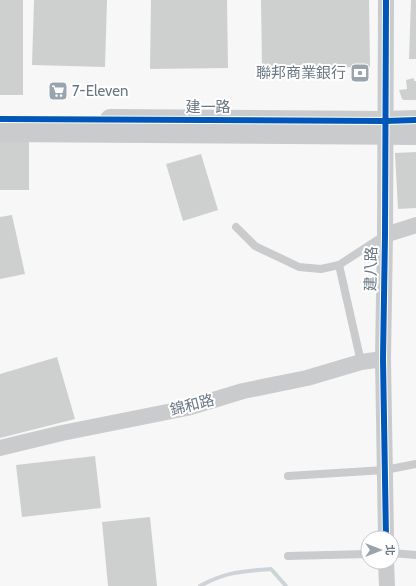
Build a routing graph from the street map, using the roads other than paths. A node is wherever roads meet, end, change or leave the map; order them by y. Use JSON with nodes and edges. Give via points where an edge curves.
{"nodes":[{"id":1,"x":386,"y":0,"type":"edge"},
{"id":2,"x":0,"y":119,"type":"edge"},
{"id":3,"x":416,"y":120,"type":"edge"},
{"id":4,"x":385,"y":128,"type":"junction"},
{"id":5,"x":0,"y":132,"type":"edge"},
{"id":6,"x":416,"y":135,"type":"edge"},
{"id":7,"x":416,"y":226,"type":"edge"},
{"id":8,"x":236,"y":227,"type":"dead end"},
{"id":9,"x":385,"y":235,"type":"junction"},
{"id":10,"x":339,"y":265,"type":"junction"},
{"id":11,"x":382,"y":359,"type":"junction"},
{"id":12,"x":361,"y":362,"type":"junction"},
{"id":13,"x":0,"y":448,"type":"edge"},
{"id":14,"x":416,"y":464,"type":"edge"},
{"id":15,"x":385,"y":470,"type":"junction"},
{"id":16,"x":288,"y":476,"type":"dead end"},
{"id":17,"x":386,"y":530,"type":"edge"},
{"id":18,"x":360,"y":554,"type":"edge"},
{"id":19,"x":400,"y":554,"type":"edge"},
{"id":20,"x":416,"y":555,"type":"edge"},
{"id":21,"x":288,"y":556,"type":"dead end"},
{"id":22,"x":386,"y":570,"type":"edge"},
{"id":23,"x":387,"y":586,"type":"edge"}],
"edges":[{"from":1,"to":4,"type":"street","name":"建八路"},
{"from":2,"to":4,"type":"street","name":"建一路"},
{"from":3,"to":4,"type":"street","name":"建一路"},
{"from":4,"to":5,"type":"street","name":"建一路"},
{"from":4,"to":6,"type":"street","name":"建一路"},
{"from":4,"to":9,"type":"street","name":"建八路"},
{"from":7,"to":9,"type":"street"},
{"from":8,"to":10,"type":"lane","via":[[255,246],[299,267],[321,269]]},
{"from":9,"to":10,"type":"lane"},
{"from":9,"to":11,"type":"street","name":"建八路"},
{"from":10,"to":12,"type":"lane"},
{"from":11,"to":12,"type":"street","name":"錦和路"},
{"from":11,"to":15,"type":"street","name":"建八路"},
{"from":12,"to":13,"type":"street","name":"錦和路","via":[[307,378],[243,391],[187,408]]},
{"from":14,"to":15,"type":"lane"},
{"from":15,"to":16,"type":"lane"},
{"from":15,"to":17,"type":"street","name":"建八路"},
{"from":18,"to":21,"type":"lane"},
{"from":19,"to":20,"type":"lane"},
{"from":22,"to":23,"type":"street"}]}
